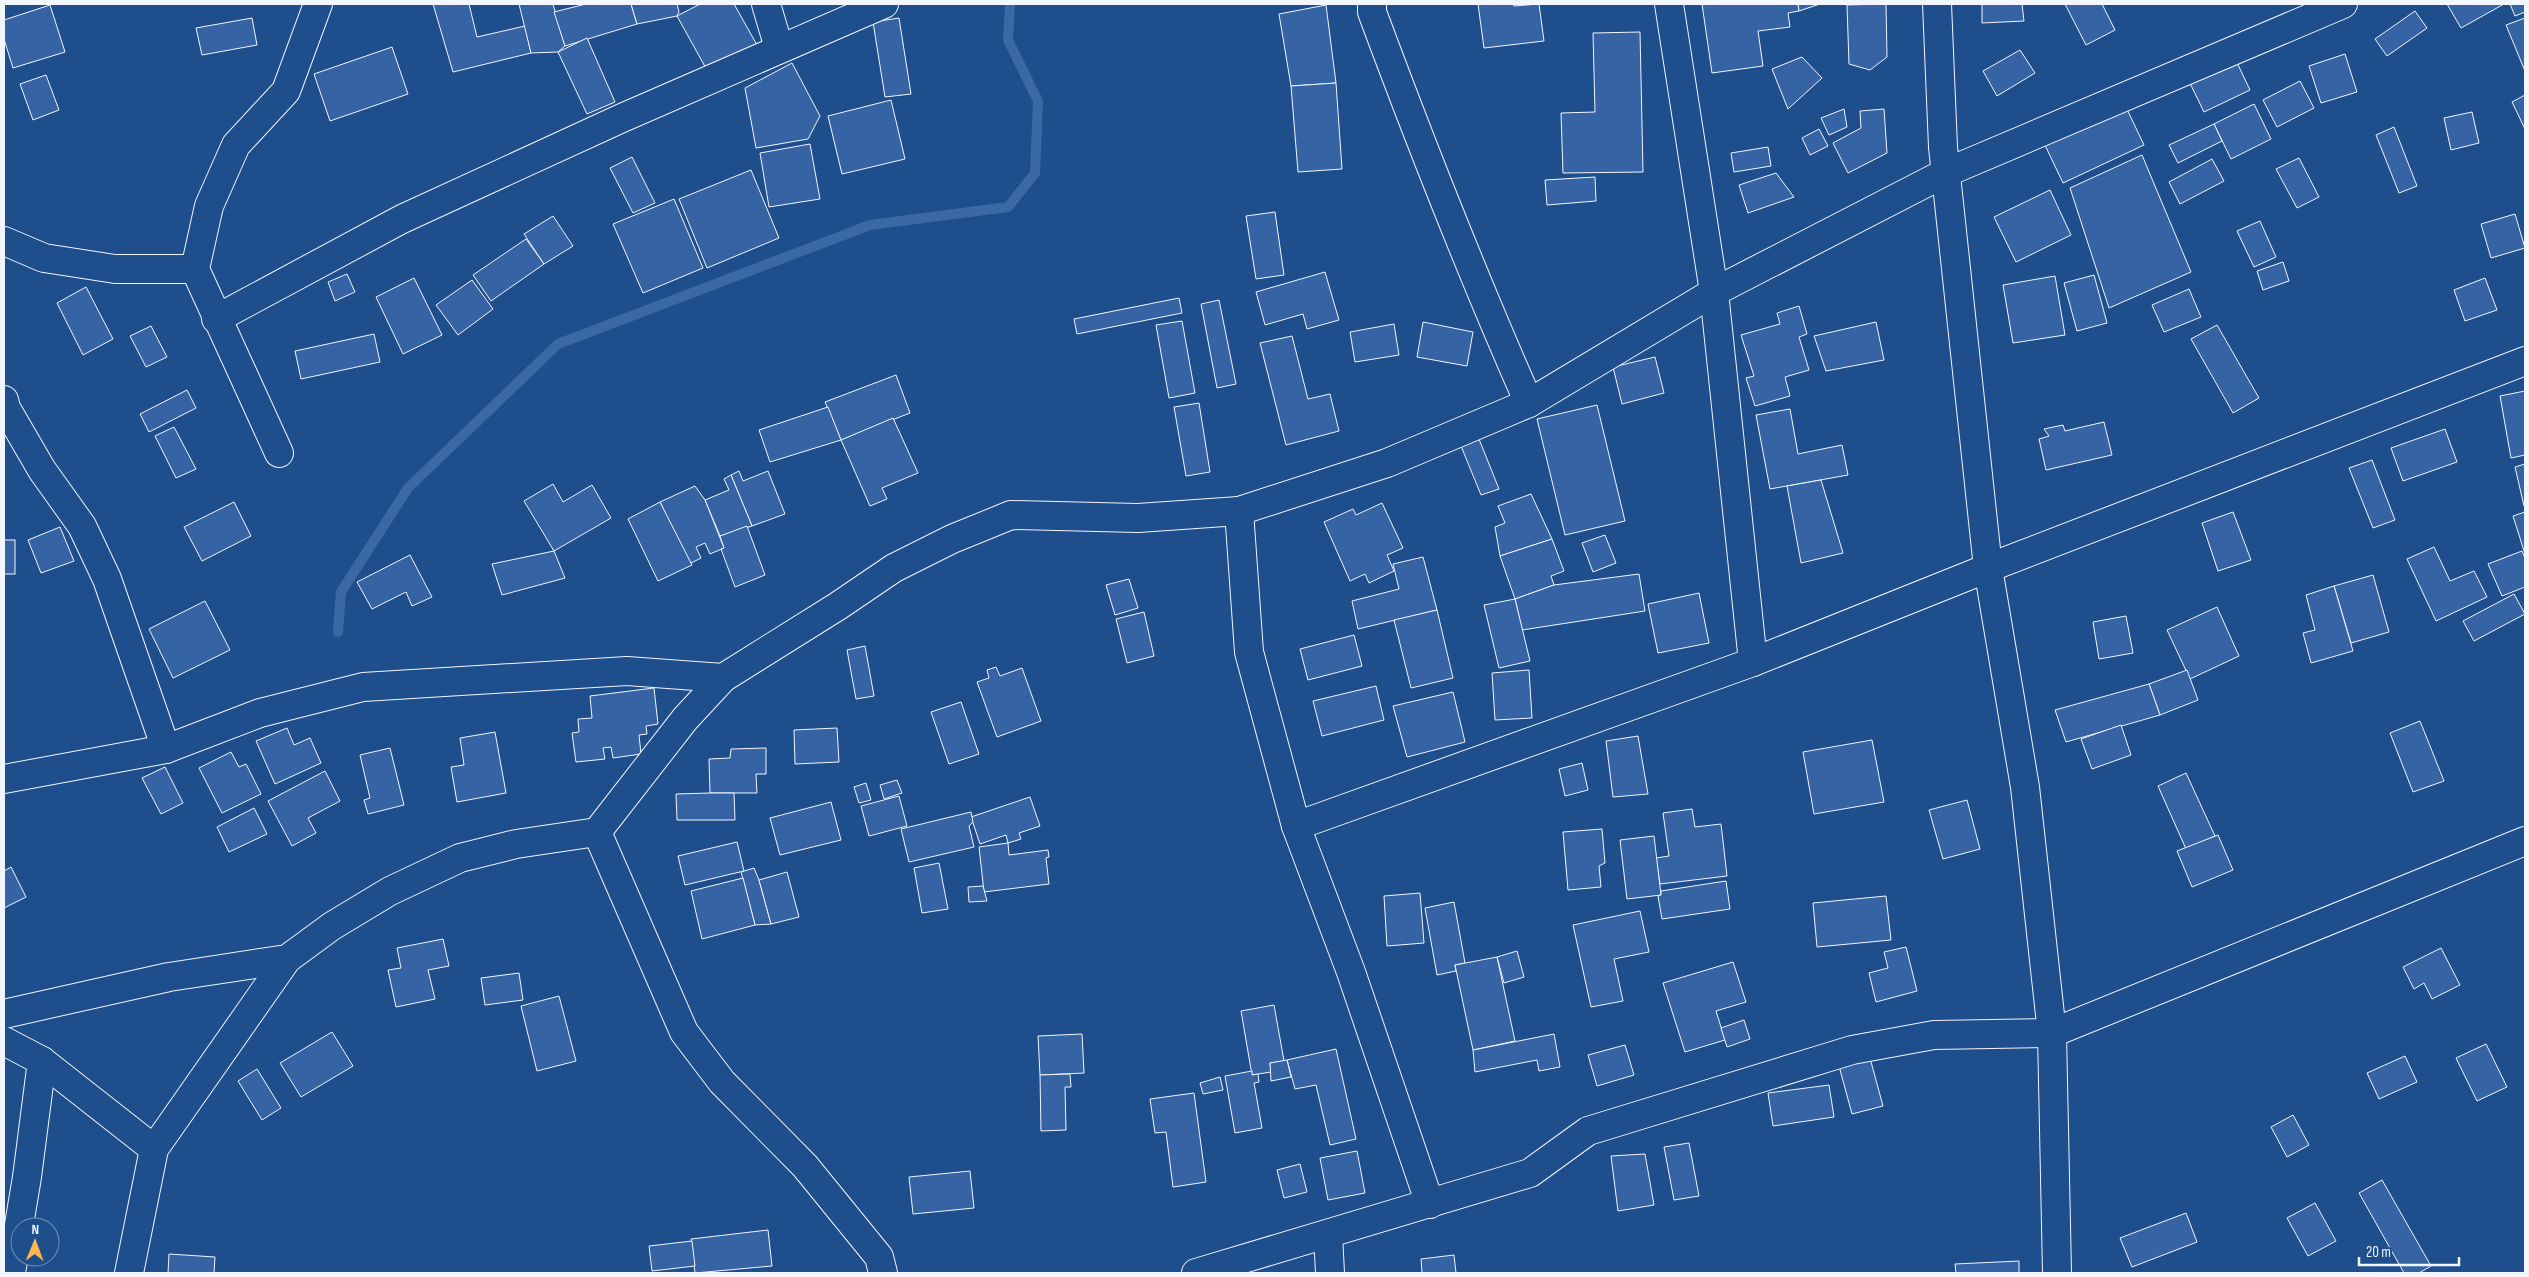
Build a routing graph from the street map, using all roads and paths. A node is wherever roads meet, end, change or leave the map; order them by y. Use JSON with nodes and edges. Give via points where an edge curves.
{"nodes":[{"id":1,"x":318,"y":4,"type":"edge"},
{"id":2,"x":766,"y":4,"type":"edge"},
{"id":3,"x":884,"y":4,"type":"edge"},
{"id":4,"x":1372,"y":4,"type":"edge"},
{"id":5,"x":1669,"y":4,"type":"edge"},
{"id":6,"x":1937,"y":4,"type":"edge"},
{"id":7,"x":2343,"y":4,"type":"edge"},
{"id":8,"x":779,"y":48,"type":"junction"},
{"id":9,"x":1945,"y":173,"type":"junction"},
{"id":10,"x":4,"y":241,"type":"edge"},
{"id":11,"x":195,"y":269,"type":"junction"},
{"id":12,"x":1714,"y":292,"type":"junction"},
{"id":13,"x":216,"y":319,"type":"junction"},
{"id":14,"x":2525,"y":361,"type":"edge"},
{"id":15,"x":4,"y":400,"type":"edge"},
{"id":16,"x":1529,"y":402,"type":"junction"},
{"id":17,"x":279,"y":453,"type":"dead end"},
{"id":18,"x":1239,"y":511,"type":"junction"},
{"id":19,"x":1988,"y":568,"type":"junction"},
{"id":20,"x":1753,"y":662,"type":"junction"},
{"id":21,"x":723,"y":678,"type":"junction"},
{"id":22,"x":166,"y":749,"type":"junction"},
{"id":23,"x":4,"y":780,"type":"edge"},
{"id":24,"x":1296,"y":826,"type":"junction"},
{"id":25,"x":597,"y":832,"type":"junction"},
{"id":26,"x":2525,"y":841,"type":"edge"},
{"id":27,"x":287,"y":958,"type":"junction"},
{"id":28,"x":4,"y":1014,"type":"edge"},
{"id":29,"x":2052,"y":1033,"type":"junction"},
{"id":30,"x":4,"y":1041,"type":"edge"},
{"id":31,"x":42,"y":1061,"type":"junction"},
{"id":32,"x":154,"y":1149,"type":"junction"},
{"id":33,"x":1430,"y":1204,"type":"junction"},
{"id":34,"x":1328,"y":1234,"type":"junction"},
{"id":35,"x":12,"y":1273,"type":"edge"},
{"id":36,"x":128,"y":1273,"type":"edge"},
{"id":37,"x":883,"y":1273,"type":"edge"},
{"id":38,"x":1196,"y":1273,"type":"edge"},
{"id":39,"x":1330,"y":1273,"type":"edge"},
{"id":40,"x":2057,"y":1273,"type":"edge"}],
"edges":[{"from":1,"to":11,"type":"street","via":[[286,91],[236,145],[209,206]]},
{"from":2,"to":8,"type":"street"},
{"from":3,"to":8,"type":"street"},
{"from":4,"to":16,"type":"street","via":[[1372,12],[1430,166],[1475,280]]},
{"from":5,"to":12,"type":"street"},
{"from":6,"to":9,"type":"street"},
{"from":7,"to":9,"type":"street"},
{"from":8,"to":13,"type":"street","via":[[402,219]]},
{"from":9,"to":12,"type":"street"},
{"from":9,"to":19,"type":"street"},
{"from":10,"to":11,"type":"street","via":[[44,258],[115,269]]},
{"from":11,"to":13,"type":"street"},
{"from":12,"to":16,"type":"street"},
{"from":12,"to":20,"type":"street"},
{"from":13,"to":17,"type":"street"},
{"from":14,"to":19,"type":"street"},
{"from":15,"to":22,"type":"street","via":[[42,470],[82,526],[99,562]]},
{"from":16,"to":18,"type":"street","via":[[1387,464]]},
{"from":18,"to":21,"type":"street","via":[[1138,518],[1011,515],[952,538],[894,568]]},
{"from":18,"to":24,"type":"street","via":[[1249,652]]},
{"from":19,"to":20,"type":"street"},
{"from":19,"to":29,"type":"street","via":[[2025,787]]},
{"from":20,"to":24,"type":"street"},
{"from":21,"to":22,"type":"street","via":[[627,671],[362,687],[260,713]]},
{"from":21,"to":25,"type":"street","via":[[685,719]]},
{"from":22,"to":23,"type":"street"},
{"from":24,"to":33,"type":"street","via":[[1351,972]]},
{"from":25,"to":27,"type":"street","via":[[516,844],[460,858],[390,892],[332,926]]},
{"from":25,"to":37,"type":"street","via":[[684,1032],[722,1082],[805,1166],[879,1257]]},
{"from":26,"to":29,"type":"street"},
{"from":27,"to":28,"type":"street","via":[[169,977]]},
{"from":27,"to":32,"type":"street"},
{"from":29,"to":33,"type":"street","via":[[1934,1035],[1852,1050],[1588,1131],[1530,1173]]},
{"from":29,"to":40,"type":"street"},
{"from":30,"to":31,"type":"street"},
{"from":31,"to":32,"type":"street"},
{"from":31,"to":35,"type":"street"},
{"from":32,"to":36,"type":"street"},
{"from":33,"to":34,"type":"street"},
{"from":34,"to":38,"type":"street"},
{"from":34,"to":39,"type":"street"}]}
